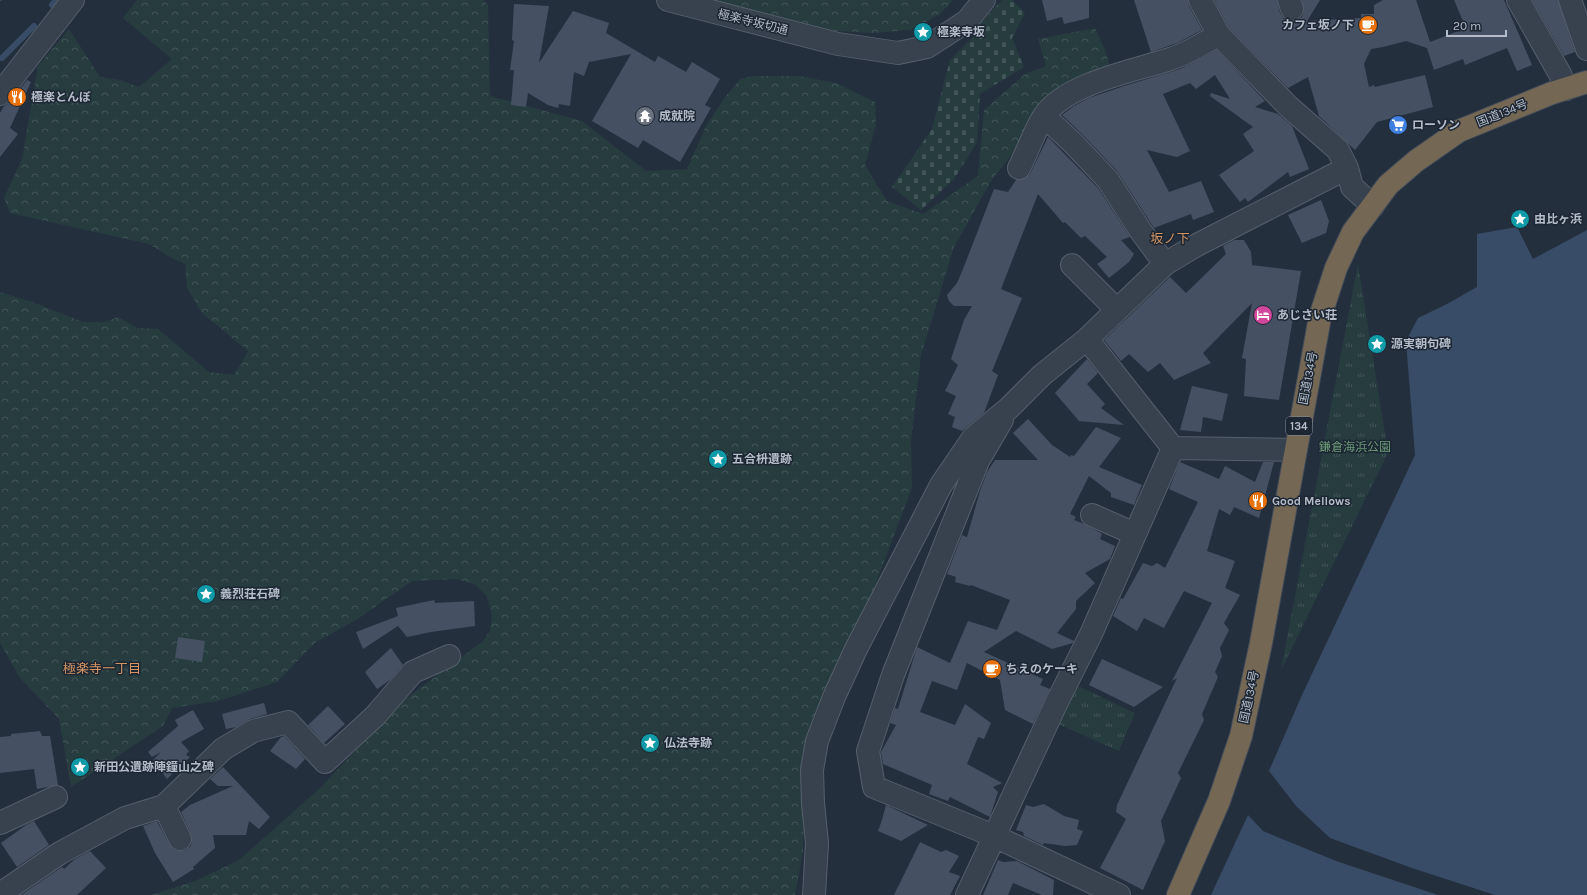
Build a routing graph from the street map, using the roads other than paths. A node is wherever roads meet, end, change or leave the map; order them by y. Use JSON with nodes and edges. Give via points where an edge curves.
{"nodes":[{"id":1,"x":73,"y":0,"type":"edge"},
{"id":2,"x":668,"y":0,"type":"edge"},
{"id":3,"x":984,"y":0,"type":"edge"},
{"id":4,"x":1200,"y":0,"type":"edge"},
{"id":5,"x":1518,"y":0,"type":"edge"},
{"id":6,"x":1570,"y":0,"type":"edge"},
{"id":7,"x":1219,"y":35,"type":"junction"},
{"id":8,"x":1587,"y":49,"type":"edge"},
{"id":9,"x":1587,"y":82,"type":"edge"},
{"id":10,"x":1566,"y":89,"type":"junction"},
{"id":11,"x":0,"y":94,"type":"edge"},
{"id":12,"x":1044,"y":116,"type":"junction"},
{"id":13,"x":1019,"y":168,"type":"dead end"},
{"id":14,"x":1347,"y":168,"type":"junction"},
{"id":15,"x":1372,"y":206,"type":"junction"},
{"id":16,"x":1165,"y":264,"type":"junction"},
{"id":17,"x":1072,"y":265,"type":"dead end"},
{"id":18,"x":1117,"y":310,"type":"junction"},
{"id":19,"x":1087,"y":339,"type":"junction"},
{"id":20,"x":1009,"y":408,"type":"junction"},
{"id":21,"x":1173,"y":448,"type":"junction"},
{"id":22,"x":1295,"y":450,"type":"junction"},
{"id":23,"x":1092,"y":515,"type":"dead end"},
{"id":24,"x":1135,"y":534,"type":"junction"},
{"id":25,"x":449,"y":656,"type":"dead end"},
{"id":26,"x":56,"y":798,"type":"dead end"},
{"id":27,"x":164,"y":806,"type":"junction"},
{"id":28,"x":0,"y":823,"type":"edge"},
{"id":29,"x":994,"y":836,"type":"junction"},
{"id":30,"x":180,"y":839,"type":"dead end"},
{"id":31,"x":2,"y":890,"type":"edge"},
{"id":32,"x":814,"y":895,"type":"edge"},
{"id":33,"x":967,"y":895,"type":"edge"},
{"id":34,"x":1119,"y":895,"type":"edge"},
{"id":35,"x":1178,"y":895,"type":"edge"}],
"edges":[{"from":1,"to":11,"type":"street"},
{"from":2,"to":3,"type":"street","name":"極楽寺坂切通","via":[[838,44],[898,53],[927,47],[967,21]]},
{"from":4,"to":7,"type":"street"},
{"from":5,"to":10,"type":"street"},
{"from":6,"to":8,"type":"street"},
{"from":7,"to":12,"type":"street","via":[[1172,59],[1066,95]]},
{"from":7,"to":14,"type":"street","via":[[1288,106],[1338,150]]},
{"from":9,"to":10,"type":"highway","name":"国道134号","number":"134"},
{"from":10,"to":15,"type":"highway","name":"国道134号","number":"134","via":[[1459,130],[1388,185]]},
{"from":12,"to":13,"type":"street"},
{"from":12,"to":16,"type":"street","via":[[1108,180]]},
{"from":14,"to":15,"type":"street","via":[[1352,187]]},
{"from":14,"to":16,"type":"street"},
{"from":15,"to":22,"type":"highway","name":"国道134号","number":"134","via":[[1353,232],[1336,268],[1320,317]]},
{"from":16,"to":18,"type":"street"},
{"from":17,"to":18,"type":"street"},
{"from":18,"to":19,"type":"street"},
{"from":19,"to":20,"type":"street","via":[[1042,375]]},
{"from":19,"to":21,"type":"street"},
{"from":20,"to":29,"type":"street","via":[[978,461],[893,675],[868,751],[874,787]]},
{"from":20,"to":32,"type":"street","via":[[973,438],[941,485],[834,697],[817,741],[812,770],[817,843]]},
{"from":21,"to":22,"type":"street"},
{"from":21,"to":24,"type":"street"},
{"from":22,"to":35,"type":"highway","name":"国道134号","number":"134","via":[[1241,736],[1219,801]]},
{"from":23,"to":24,"type":"street"},
{"from":24,"to":29,"type":"street"},
{"from":25,"to":27,"type":"street","via":[[413,672],[375,716],[325,762],[288,722],[254,731],[223,749]]},
{"from":26,"to":28,"type":"street"},
{"from":27,"to":30,"type":"street"},
{"from":27,"to":31,"type":"street","via":[[125,818],[60,853]]},
{"from":29,"to":33,"type":"street"},
{"from":29,"to":34,"type":"street"}]}
